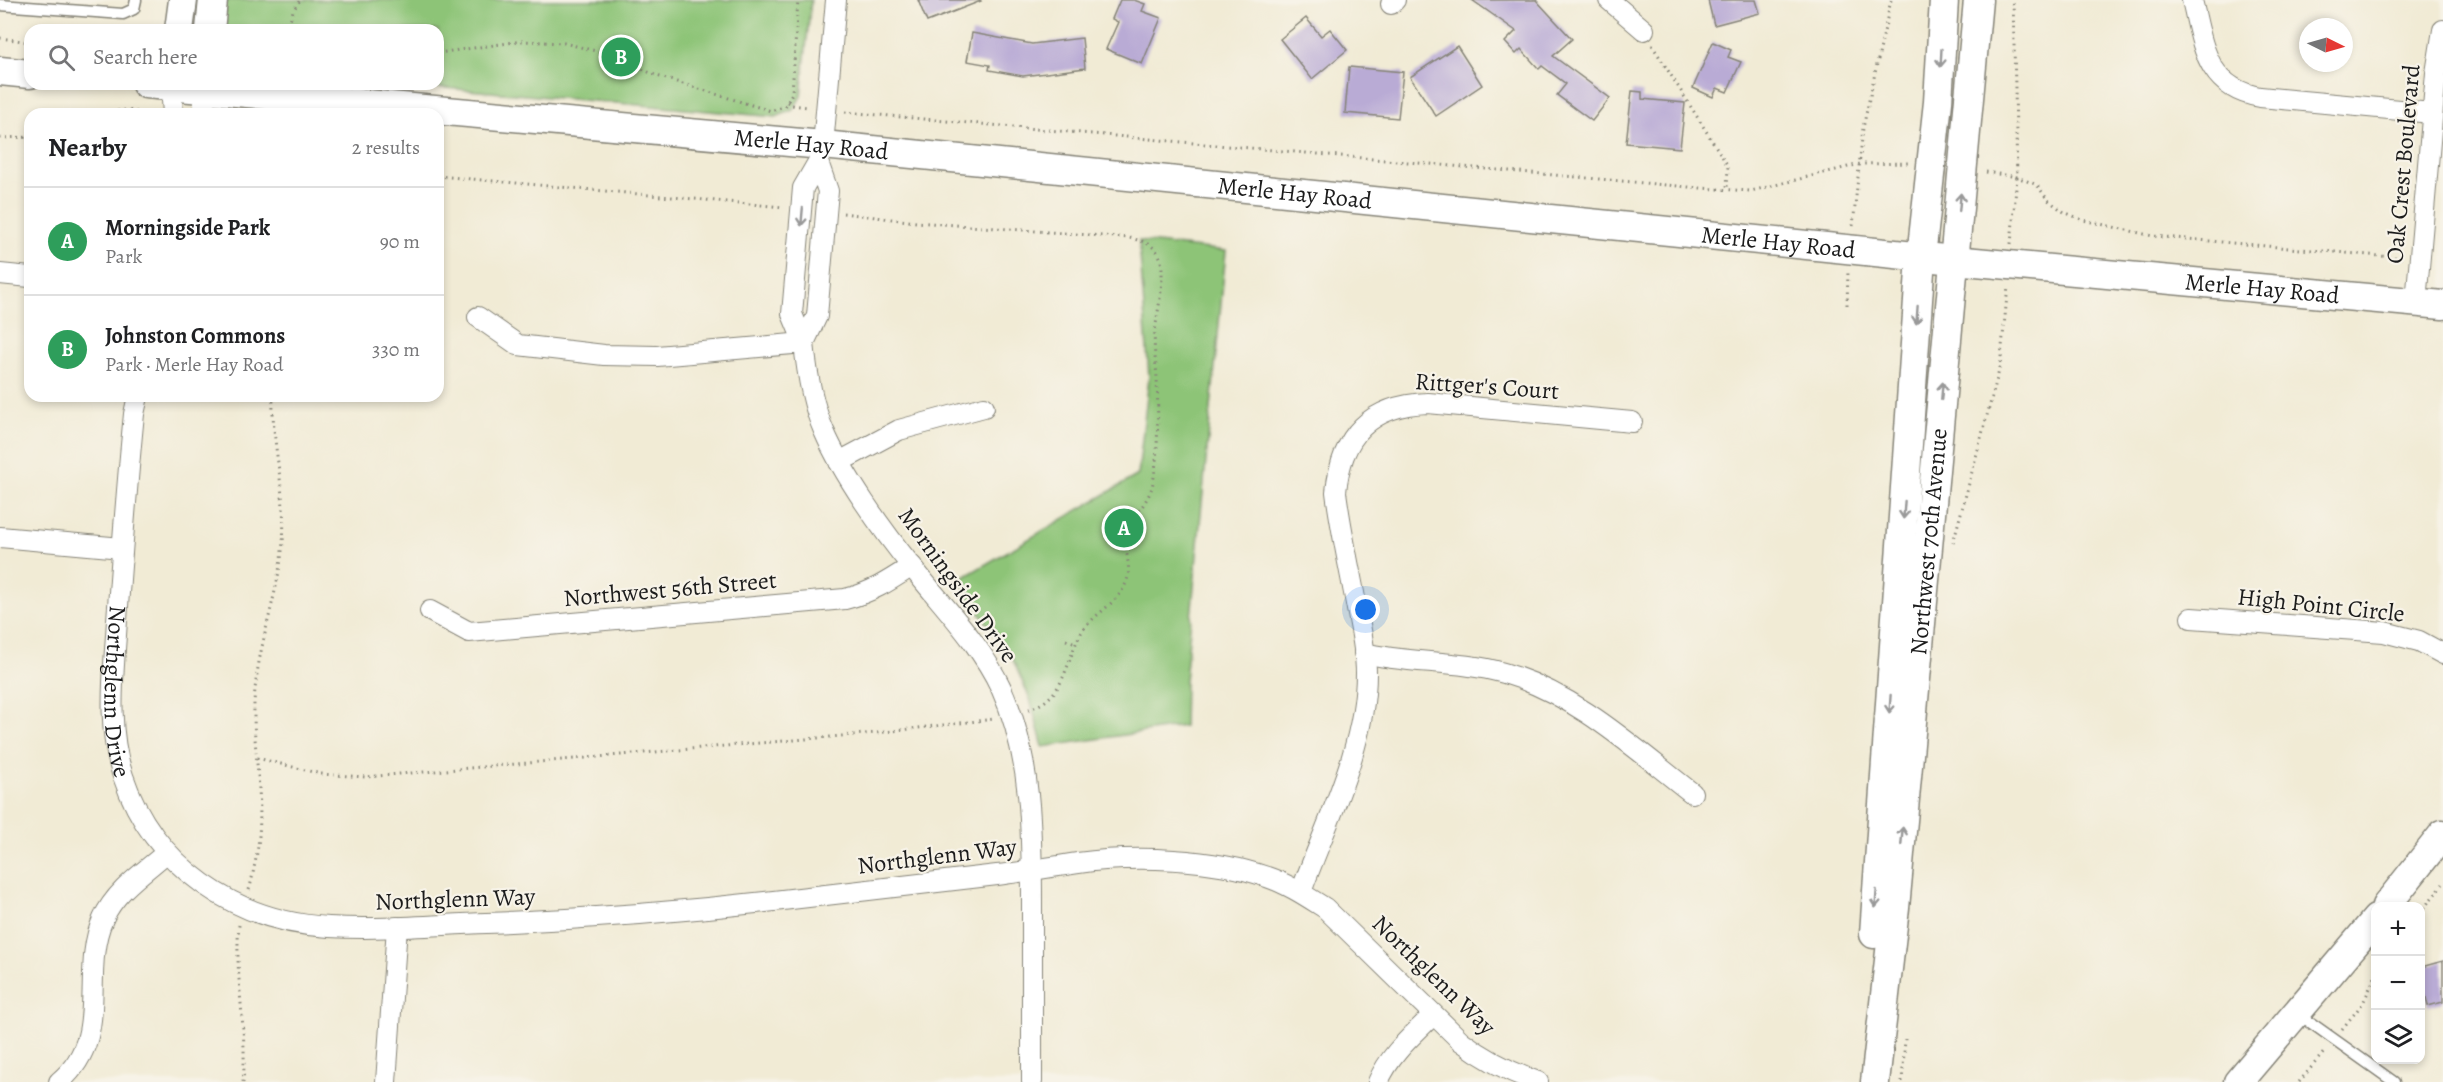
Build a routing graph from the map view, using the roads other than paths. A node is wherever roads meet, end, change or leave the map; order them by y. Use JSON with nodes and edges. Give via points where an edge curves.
{"nodes":[{"id":1,"x":136,"y":0,"type":"edge"},
{"id":2,"x":183,"y":0,"type":"edge"},
{"id":3,"x":213,"y":0,"type":"edge"},
{"id":4,"x":836,"y":0,"type":"edge"},
{"id":5,"x":1609,"y":0,"type":"edge"},
{"id":6,"x":1944,"y":0,"type":"edge"},
{"id":7,"x":1978,"y":0,"type":"edge"},
{"id":8,"x":2192,"y":0,"type":"edge"},
{"id":9,"x":14,"y":3,"type":"edge"},
{"id":10,"x":0,"y":5,"type":"edge"},
{"id":11,"x":180,"y":24,"type":"edge"},
{"id":12,"x":211,"y":24,"type":"edge"},
{"id":13,"x":1644,"y":30,"type":"road end"},
{"id":14,"x":2443,"y":30,"type":"edge"},
{"id":15,"x":0,"y":71,"type":"edge"},
{"id":16,"x":24,"y":73,"type":"edge"},
{"id":17,"x":165,"y":92,"type":"edge"},
{"id":18,"x":204,"y":96,"type":"edge"},
{"id":19,"x":332,"y":108,"type":"edge"},
{"id":20,"x":2432,"y":113,"type":"junction"},
{"id":21,"x":444,"y":119,"type":"edge"},
{"id":22,"x":821,"y":154,"type":"junction"},
{"id":23,"x":1921,"y":257,"type":"junction"},
{"id":24,"x":1954,"y":260,"type":"junction"},
{"id":25,"x":0,"y":274,"type":"edge"},
{"id":26,"x":24,"y":276,"type":"edge"},
{"id":27,"x":2429,"y":303,"type":"edge"},
{"id":28,"x":478,"y":317,"type":"dead end"},
{"id":29,"x":804,"y":344,"type":"junction"},
{"id":30,"x":137,"y":402,"type":"edge"},
{"id":31,"x":984,"y":407,"type":"dead end"},
{"id":32,"x":1632,"y":422,"type":"dead end"},
{"id":33,"x":839,"y":462,"type":"junction"},
{"id":34,"x":0,"y":537,"type":"edge"},
{"id":35,"x":122,"y":548,"type":"junction"},
{"id":36,"x":912,"y":566,"type":"junction"},
{"id":37,"x":430,"y":611,"type":"dead end"},
{"id":38,"x":2191,"y":618,"type":"dead end"},
{"id":39,"x":1364,"y":653,"type":"junction"},
{"id":40,"x":2443,"y":654,"type":"edge"},
{"id":41,"x":1692,"y":792,"type":"dead end"},
{"id":42,"x":2443,"y":834,"type":"edge"},
{"id":43,"x":166,"y":853,"type":"junction"},
{"id":44,"x":1032,"y":871,"type":"junction"},
{"id":45,"x":1301,"y":892,"type":"junction"},
{"id":46,"x":2389,"y":902,"type":"edge"},
{"id":47,"x":269,"y":917,"type":"joint"},
{"id":48,"x":2371,"y":926,"type":"edge"},
{"id":49,"x":397,"y":927,"type":"junction"},
{"id":50,"x":2297,"y":1013,"type":"junction"},
{"id":51,"x":1433,"y":1015,"type":"junction"},
{"id":52,"x":59,"y":1082,"type":"edge"},
{"id":53,"x":386,"y":1082,"type":"edge"},
{"id":54,"x":1032,"y":1082,"type":"edge"},
{"id":55,"x":1378,"y":1082,"type":"edge"},
{"id":56,"x":1538,"y":1082,"type":"edge"},
{"id":57,"x":1866,"y":1082,"type":"edge"},
{"id":58,"x":1875,"y":1082,"type":"edge"},
{"id":59,"x":2238,"y":1082,"type":"edge"},
{"id":60,"x":2394,"y":1082,"type":"edge"}],
"edges":[{"from":1,"to":9,"type":"lane","via":[[134,9],[123,14]]},
{"from":2,"to":11,"type":"main road"},
{"from":3,"to":12,"type":"main road"},
{"from":4,"to":22,"type":"street","name":"Morningside Drive"},
{"from":5,"to":13,"type":"street"},
{"from":6,"to":23,"type":"main road","name":"Northwest 70th Avenue","one_way":true,"via":[[1938,102]]},
{"from":24,"to":7,"type":"main road","name":"Northwest 70th Avenue","one_way":true},
{"from":8,"to":20,"type":"street","via":[[2210,64],[2219,78],[2233,88],[2260,97]]},
{"from":9,"to":10,"type":"lane"},
{"from":14,"to":20,"type":"street","name":"Oak Crest Boulevard"},
{"from":15,"to":16,"type":"main road"},
{"from":17,"to":18,"type":"main road","name":"Merle Hay Road"},
{"from":18,"to":19,"type":"main road","name":"Merle Hay Road"},
{"from":20,"to":27,"type":"street","name":"Oak Crest Boulevard","via":[[2420,259]]},
{"from":21,"to":22,"type":"main road","name":"Merle Hay Road"},
{"from":22,"to":23,"type":"main road","name":"Merle Hay Road"},
{"from":22,"to":29,"type":"street","name":"Morningside Drive","via":[[803,188],[792,314]]},
{"from":23,"to":24,"type":"main road","name":"Merle Hay Road"},
{"from":23,"to":57,"type":"main road","name":"Northwest 70th Avenue","one_way":true},
{"from":24,"to":27,"type":"main road","name":"Merle Hay Road"},
{"from":58,"to":24,"type":"main road","name":"Northwest 70th Avenue","one_way":true,"via":[[1895,908]]},
{"from":25,"to":26,"type":"street"},
{"from":28,"to":29,"type":"street","via":[[518,345],[604,355],[657,356]]},
{"from":29,"to":33,"type":"street","name":"Morningside Drive","via":[[813,397]]},
{"from":30,"to":35,"type":"street","name":"Northglenn Drive"},
{"from":31,"to":33,"type":"street","via":[[899,430]]},
{"from":32,"to":39,"type":"street","name":"Rittger's Court","via":[[1428,403],[1387,410],[1369,421],[1344,451],[1336,492]]},
{"from":33,"to":36,"type":"street","name":"Morningside Drive"},
{"from":34,"to":35,"type":"street"},
{"from":35,"to":43,"type":"street","name":"Northglenn Drive","via":[[112,696],[114,740],[131,799]]},
{"from":36,"to":37,"type":"street","name":"Northwest 56th Street","via":[[882,586],[845,599],[469,632]]},
{"from":36,"to":44,"type":"street","name":"Morningside Drive","via":[[981,654],[1012,714],[1019,735]]},
{"from":38,"to":40,"type":"street","name":"High Point Circle","via":[[2384,632],[2419,641]]},
{"from":39,"to":41,"type":"street","via":[[1466,665],[1544,689],[1582,710]]},
{"from":39,"to":45,"type":"street","name":"Rittger's Court","via":[[1365,701],[1360,730]]},
{"from":42,"to":46,"type":"main road"},
{"from":43,"to":47,"type":"street","name":"Northglenn Drive","via":[[210,890]]},
{"from":43,"to":52,"type":"street","via":[[125,889],[103,919],[97,940],[88,1040],[80,1058]]},
{"from":44,"to":45,"type":"street","name":"Northglenn Way","via":[[1128,859],[1173,861],[1240,869]]},
{"from":44,"to":49,"type":"street","name":"Northglenn Way","via":[[668,913]]},
{"from":44,"to":54,"type":"street","name":"Morningside Drive"},
{"from":45,"to":51,"type":"street","name":"Northglenn Way","via":[[1349,928]]},
{"from":47,"to":49,"type":"street","name":"Northglenn Way","via":[[326,927]]},
{"from":48,"to":50,"type":"main road"},
{"from":49,"to":53,"type":"street"},
{"from":50,"to":59,"type":"main road"},
{"from":50,"to":60,"type":"lane"},
{"from":51,"to":55,"type":"street","via":[[1386,1063]]},
{"from":51,"to":56,"type":"street","name":"Northglenn Way","via":[[1486,1059]]}]}
